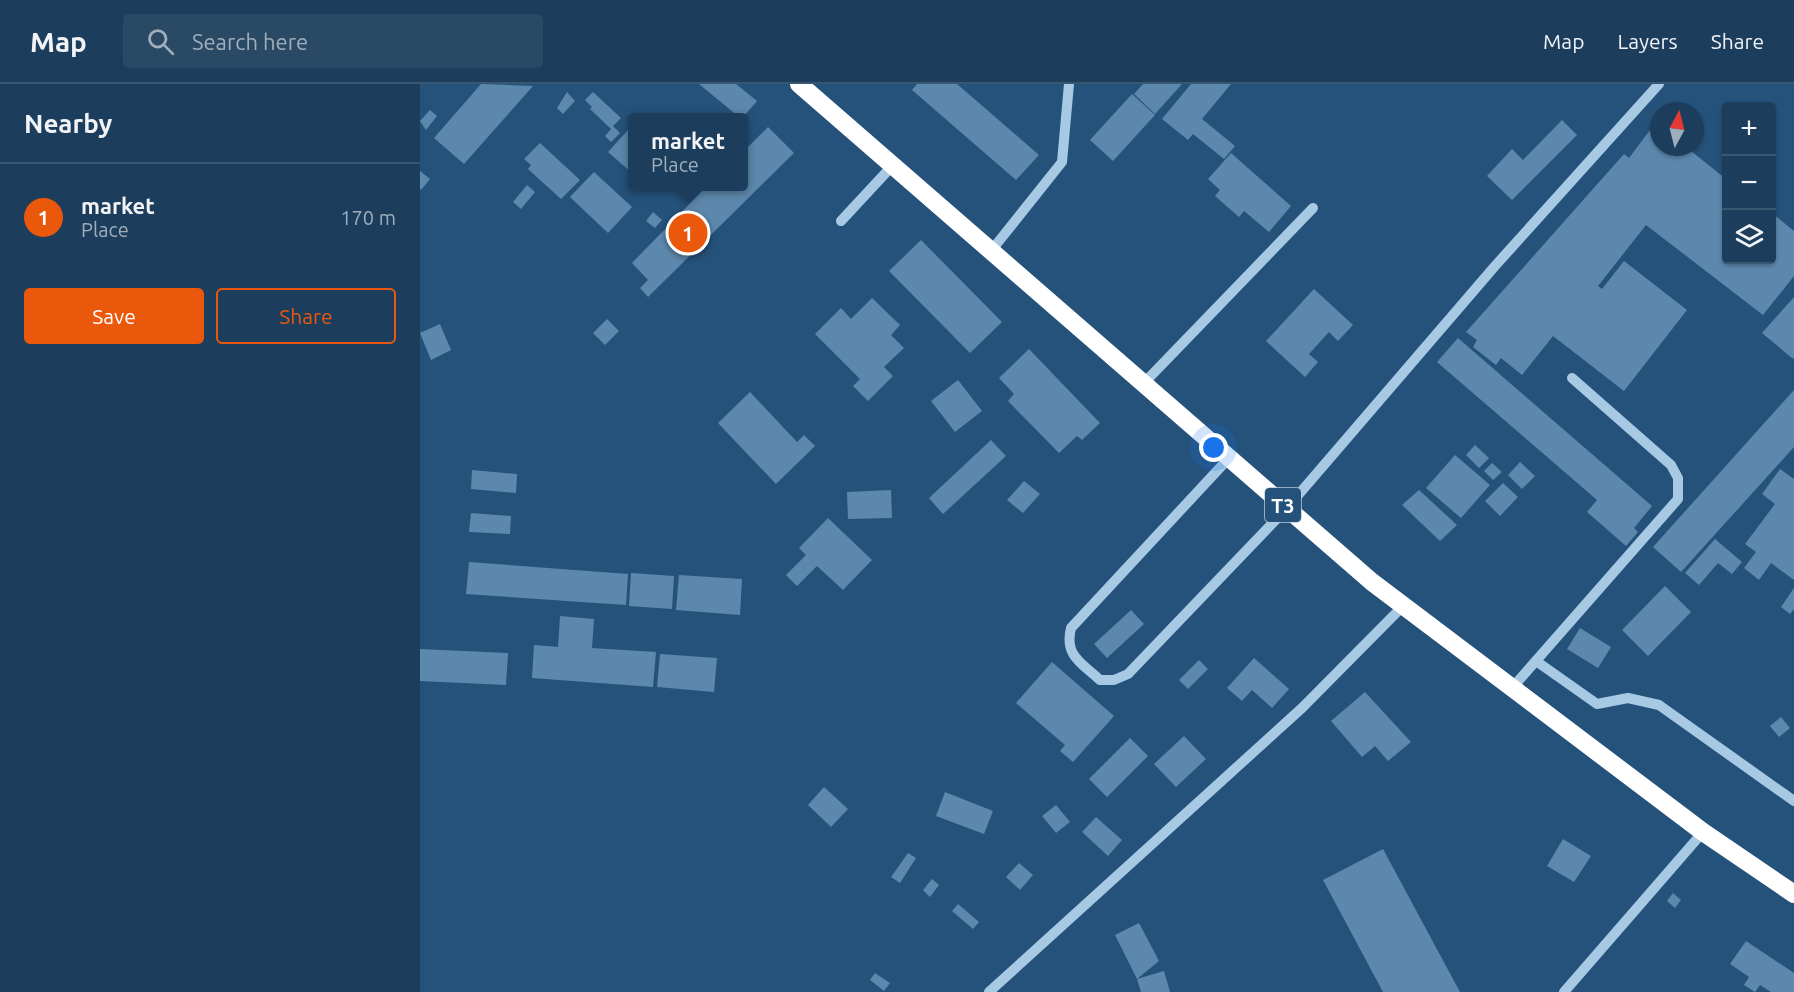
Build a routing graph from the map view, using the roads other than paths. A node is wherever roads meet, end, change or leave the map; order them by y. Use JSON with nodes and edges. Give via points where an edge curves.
{"nodes":[{"id":1,"x":1069,"y":84,"type":"edge"},
{"id":2,"x":1659,"y":84,"type":"edge"},
{"id":3,"x":803,"y":85,"type":"edge"},
{"id":4,"x":893,"y":165,"type":"junction"},
{"id":5,"x":1313,"y":208,"type":"dead end"},
{"id":6,"x":841,"y":221,"type":"dead end"},
{"id":7,"x":991,"y":251,"type":"junction"},
{"id":8,"x":1572,"y":378,"type":"dead end"},
{"id":9,"x":1144,"y":383,"type":"junction"},
{"id":10,"x":1229,"y":458,"type":"junction"},
{"id":11,"x":1287,"y":508,"type":"junction"},
{"id":12,"x":1403,"y":606,"type":"junction"},
{"id":13,"x":1536,"y":661,"type":"junction"},
{"id":14,"x":1512,"y":688,"type":"junction"},
{"id":15,"x":1794,"y":801,"type":"edge"},
{"id":16,"x":1703,"y":832,"type":"junction"},
{"id":17,"x":1794,"y":894,"type":"edge"},
{"id":18,"x":989,"y":992,"type":"edge"},
{"id":19,"x":1564,"y":992,"type":"edge"}],
"edges":[{"from":1,"to":7,"type":"lane","via":[[1062,162]]},
{"from":2,"to":11,"type":"lane","via":[[1494,267]]},
{"from":3,"to":4,"type":"highway","number":"T3"},
{"from":4,"to":6,"type":"lane"},
{"from":4,"to":7,"type":"highway","number":"T3"},
{"from":5,"to":9,"type":"lane"},
{"from":7,"to":9,"type":"highway","number":"T3"},
{"from":8,"to":13,"type":"lane","via":[[1671,465],[1678,478],[1678,499]]},
{"from":9,"to":10,"type":"highway","number":"T3"},
{"from":10,"to":11,"type":"highway","number":"T3"},
{"from":10,"to":11,"type":"lane","via":[[1071,628],[1071,653],[1100,680],[1114,681],[1128,674]]},
{"from":11,"to":12,"type":"highway","number":"T3"},
{"from":12,"to":14,"type":"highway","number":"T3"},
{"from":12,"to":18,"type":"lane","via":[[1302,708]]},
{"from":13,"to":14,"type":"lane"},
{"from":13,"to":15,"type":"lane","via":[[1597,704],[1628,698],[1659,705]]},
{"from":14,"to":16,"type":"highway","number":"T3"},
{"from":16,"to":17,"type":"highway","number":"T3"},
{"from":16,"to":19,"type":"lane"}]}
